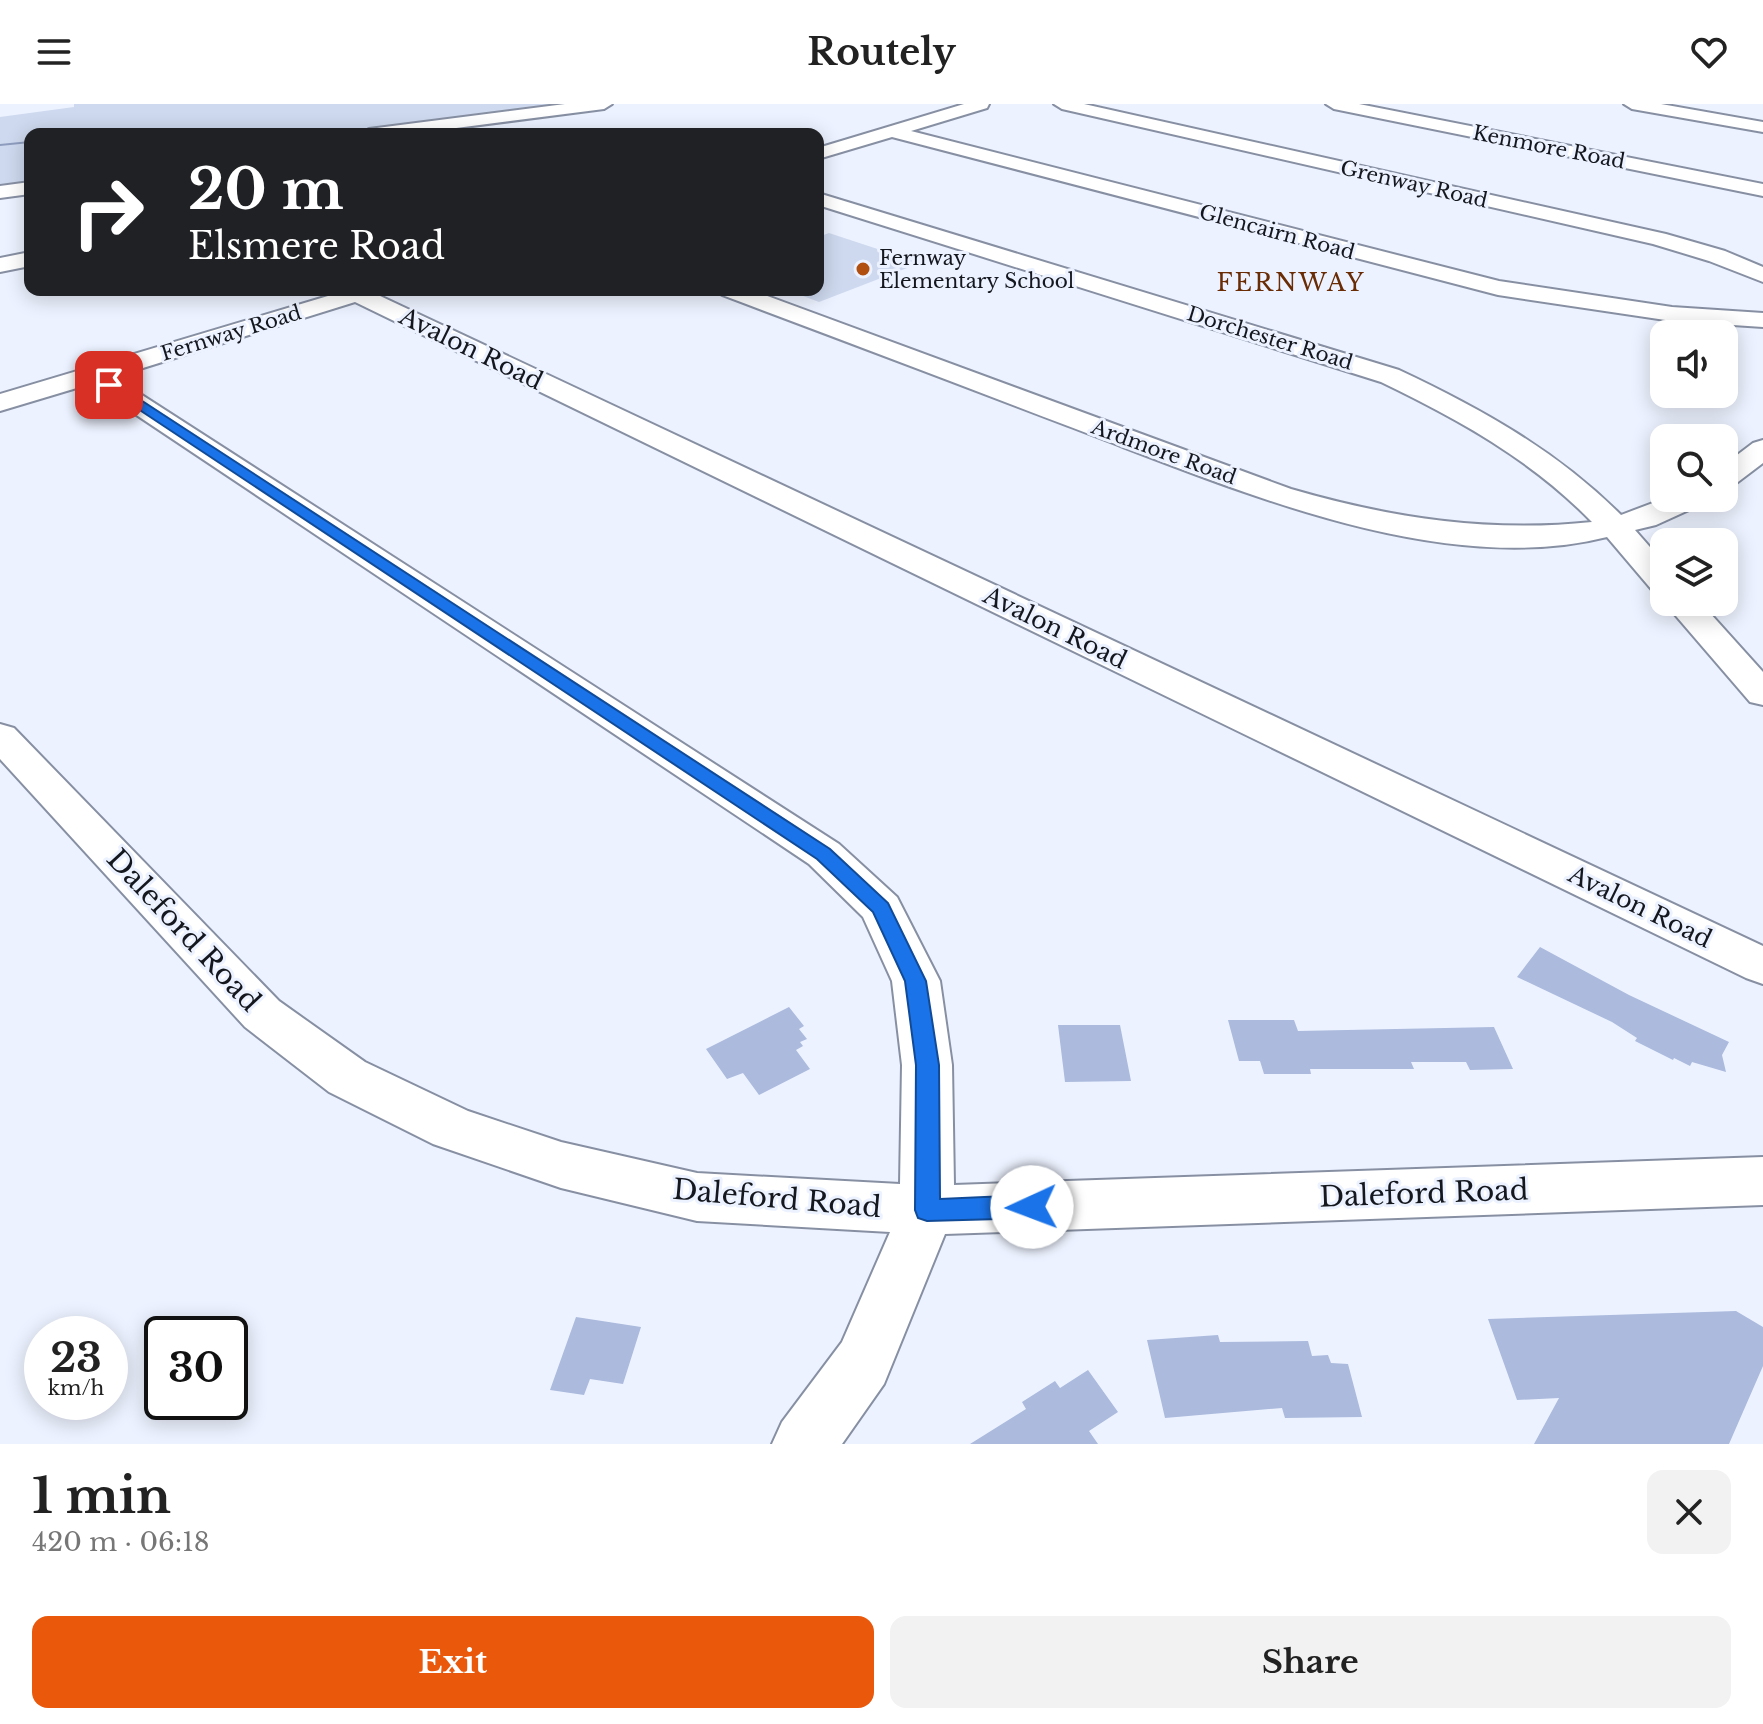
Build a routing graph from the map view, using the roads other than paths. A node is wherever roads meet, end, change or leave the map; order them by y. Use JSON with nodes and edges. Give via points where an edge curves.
{"nodes":[{"id":1,"x":604,"y":104,"type":"edge"},
{"id":2,"x":981,"y":104,"type":"edge"},
{"id":3,"x":1062,"y":104,"type":"edge"},
{"id":4,"x":1334,"y":104,"type":"edge"},
{"id":5,"x":1632,"y":104,"type":"edge"},
{"id":6,"x":1763,"y":127,"type":"edge"},
{"id":7,"x":414,"y":128,"type":"edge"},
{"id":8,"x":890,"y":131,"type":"junction"},
{"id":9,"x":824,"y":152,"type":"edge"},
{"id":10,"x":24,"y":189,"type":"edge"},
{"id":11,"x":1763,"y":190,"type":"edge"},
{"id":12,"x":0,"y":192,"type":"edge"},
{"id":13,"x":824,"y":201,"type":"edge"},
{"id":14,"x":24,"y":260,"type":"edge"},
{"id":15,"x":0,"y":265,"type":"edge"},
{"id":16,"x":1763,"y":275,"type":"edge"},
{"id":17,"x":342,"y":296,"type":"edge"},
{"id":18,"x":368,"y":296,"type":"edge"},
{"id":19,"x":746,"y":296,"type":"edge"},
{"id":20,"x":1763,"y":320,"type":"edge"},
{"id":21,"x":94,"y":375,"type":"junction"},
{"id":22,"x":0,"y":403,"type":"edge"},
{"id":23,"x":1763,"y":449,"type":"edge"},
{"id":24,"x":1738,"y":468,"type":"edge"},
{"id":25,"x":1662,"y":512,"type":"edge"},
{"id":26,"x":1614,"y":527,"type":"junction"},
{"id":27,"x":1650,"y":567,"type":"edge"},
{"id":28,"x":1693,"y":616,"type":"edge"},
{"id":29,"x":1763,"y":694,"type":"edge"},
{"id":30,"x":0,"y":736,"type":"edge"},
{"id":31,"x":1763,"y":966,"type":"edge"},
{"id":32,"x":1763,"y":1181,"type":"edge"},
{"id":33,"x":927,"y":1210,"type":"junction"},
{"id":34,"x":804,"y":1444,"type":"edge"}],
"edges":[{"from":1,"to":7,"type":"street"},
{"from":2,"to":8,"type":"street"},
{"from":3,"to":16,"type":"street","name":"Grenway Road","via":[[1658,239]]},
{"from":4,"to":11,"type":"street","name":"Kenmore Road"},
{"from":5,"to":6,"type":"street"},
{"from":8,"to":9,"type":"street"},
{"from":8,"to":20,"type":"street","name":"Glencairn Road","via":[[1498,288],[1672,314]]},
{"from":10,"to":12,"type":"street"},
{"from":13,"to":26,"type":"street","name":"Dorchester Road","via":[[1390,376],[1512,441],[1560,476]]},
{"from":14,"to":15,"type":"street"},
{"from":17,"to":21,"type":"street","name":"Fernway Road"},
{"from":18,"to":31,"type":"street","name":"Avalon Road"},
{"from":19,"to":26,"type":"street","name":"Ardmore Road","via":[[1319,508],[1488,535]]},
{"from":21,"to":22,"type":"street","name":"Fernway Road"},
{"from":21,"to":33,"type":"street","via":[[824,854],[881,908],[916,981],[927,1065]]},
{"from":23,"to":24,"type":"street"},
{"from":25,"to":26,"type":"street","name":"Ardmore Road"},
{"from":26,"to":27,"type":"street","name":"Dorchester Road"},
{"from":28,"to":29,"type":"street"},
{"from":30,"to":33,"type":"street","name":"Daleford Road","via":[[262,1014],[347,1077],[452,1128],[561,1165],[697,1197]]},
{"from":32,"to":33,"type":"street","name":"Daleford Road"},
{"from":33,"to":34,"type":"street","via":[[863,1363]]}]}
